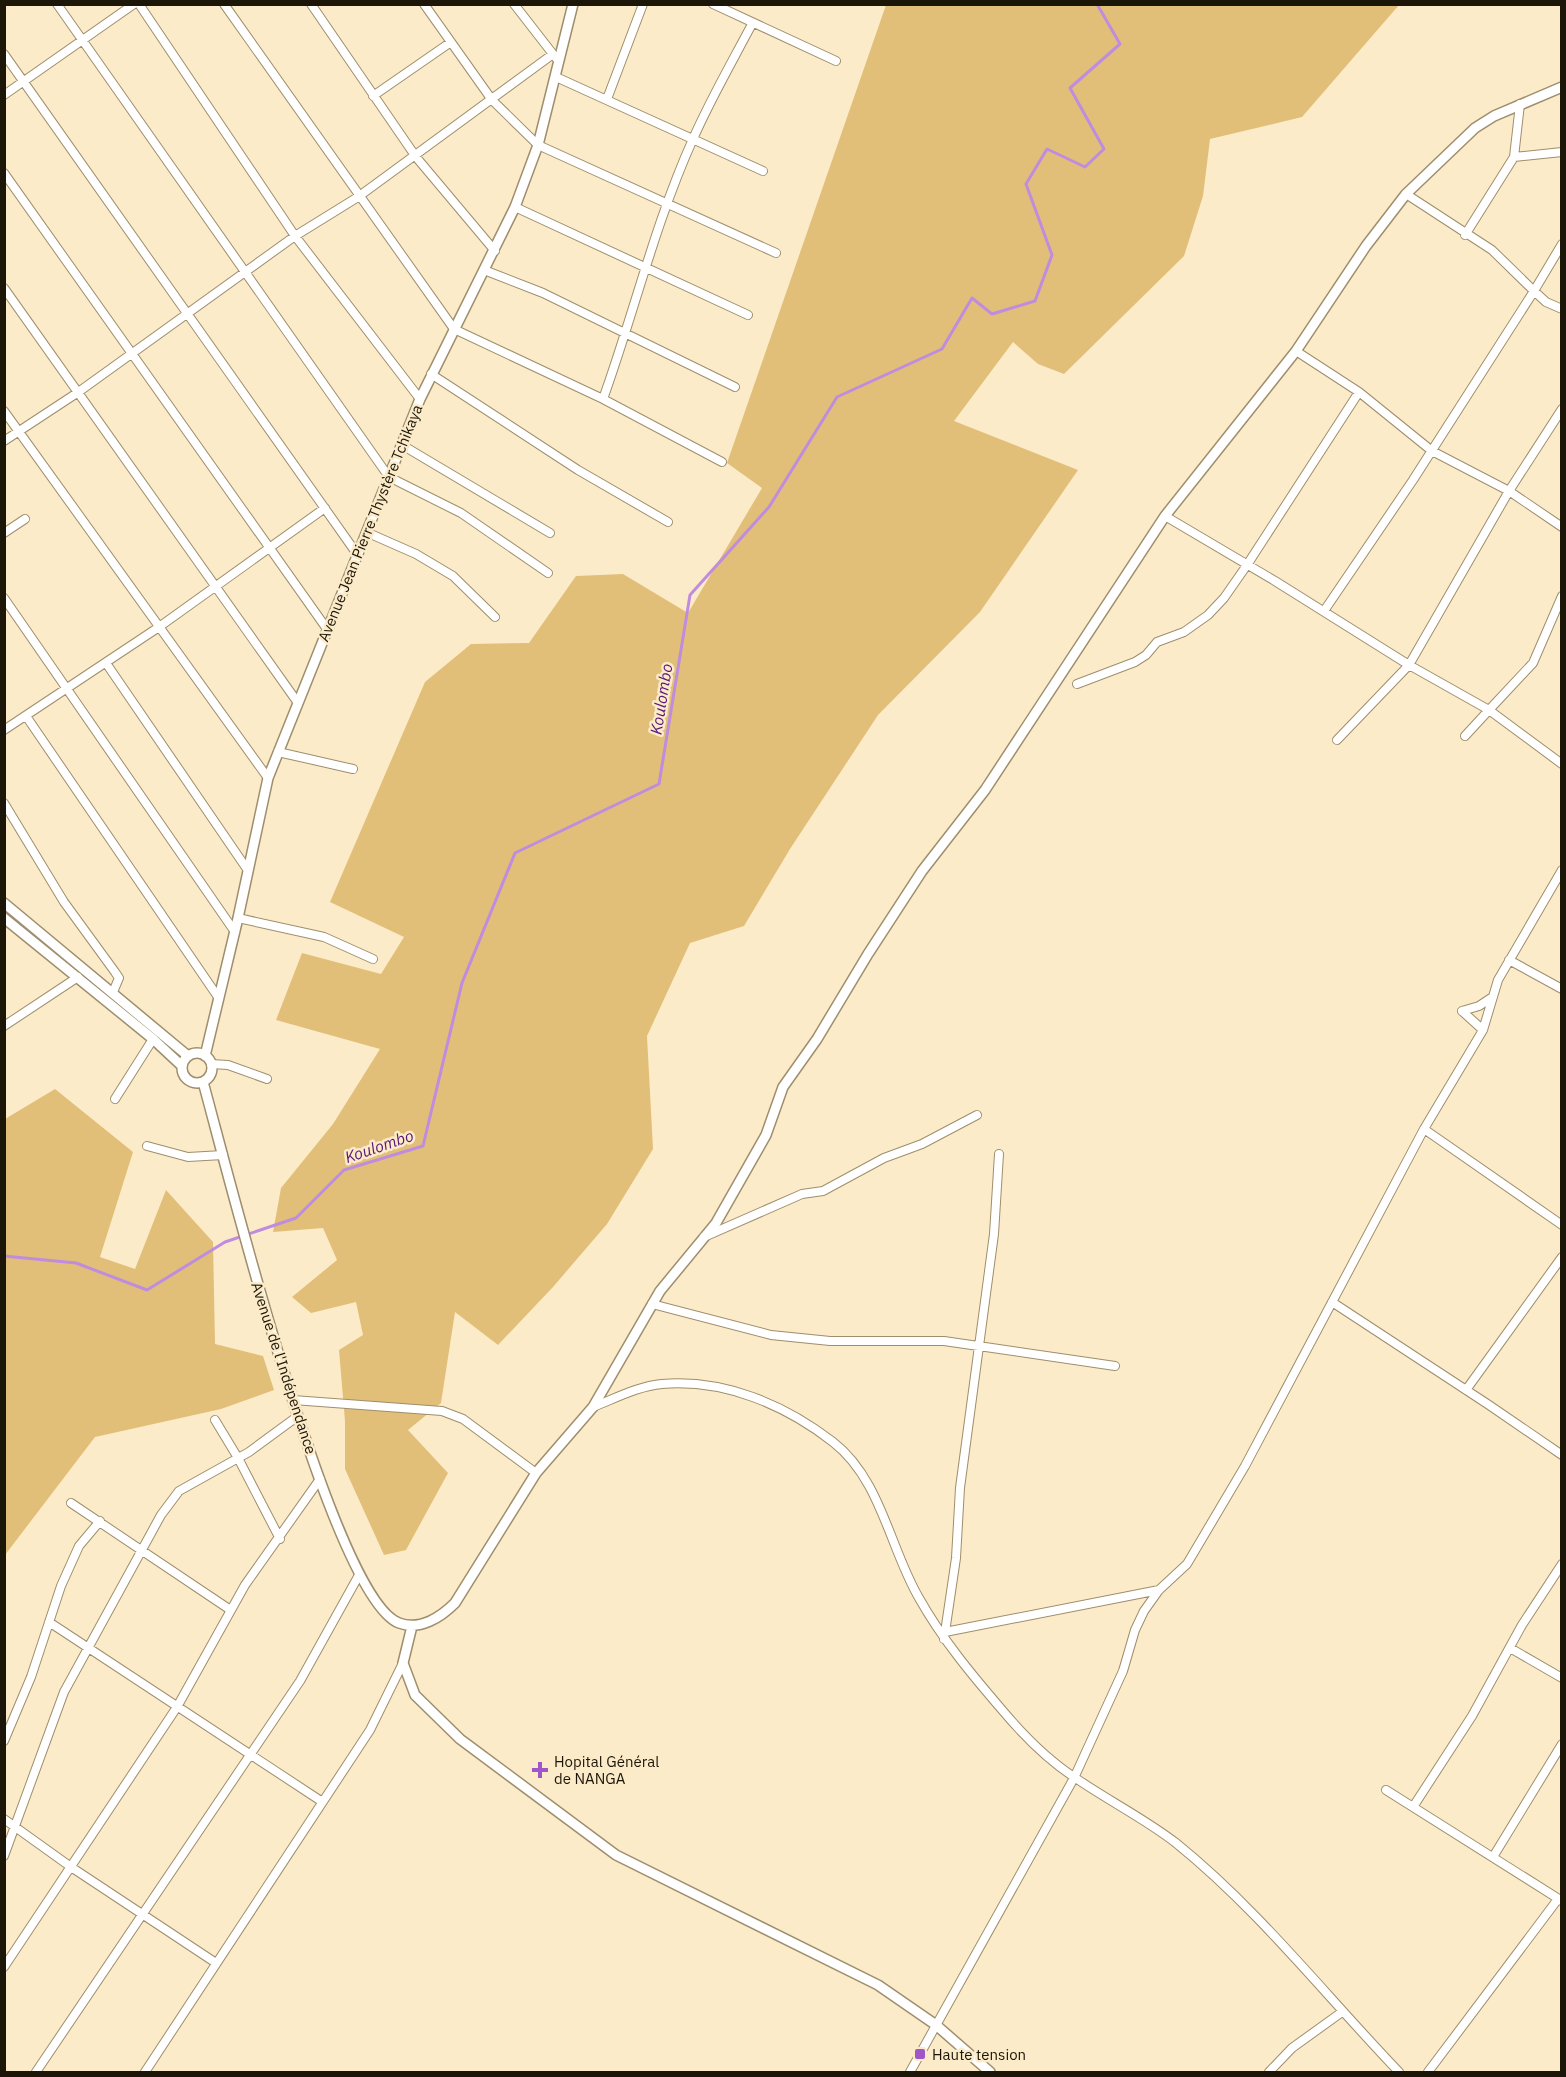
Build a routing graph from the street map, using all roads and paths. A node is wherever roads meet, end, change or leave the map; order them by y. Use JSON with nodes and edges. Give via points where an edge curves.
{"nodes":[{"id":1,"x":57,"y":4,"type":"edge"},
{"id":2,"x":134,"y":4,"type":"edge"},
{"id":3,"x":139,"y":4,"type":"edge"},
{"id":4,"x":224,"y":4,"type":"edge"},
{"id":5,"x":310,"y":4,"type":"edge"},
{"id":6,"x":424,"y":4,"type":"edge"},
{"id":7,"x":514,"y":4,"type":"edge"},
{"id":8,"x":573,"y":4,"type":"edge"},
{"id":9,"x":643,"y":4,"type":"edge"},
{"id":10,"x":713,"y":4,"type":"edge"},
{"id":11,"x":752,"y":24,"type":"junction"},
{"id":12,"x":83,"y":40,"type":"junction"},
{"id":13,"x":451,"y":42,"type":"junction"},
{"id":14,"x":4,"y":54,"type":"edge"},
{"id":15,"x":556,"y":58,"type":"junction"},
{"id":16,"x":836,"y":61,"type":"dead end"},
{"id":17,"x":556,"y":77,"type":"junction"},
{"id":18,"x":24,"y":82,"type":"junction"},
{"id":19,"x":1562,"y":87,"type":"edge"},
{"id":20,"x":4,"y":95,"type":"edge"},
{"id":21,"x":373,"y":96,"type":"junction"},
{"id":22,"x":607,"y":99,"type":"junction"},
{"id":23,"x":492,"y":100,"type":"junction"},
{"id":24,"x":1520,"y":104,"type":"junction"},
{"id":25,"x":693,"y":138,"type":"junction"},
{"id":26,"x":538,"y":145,"type":"junction"},
{"id":27,"x":1562,"y":152,"type":"edge"},
{"id":28,"x":416,"y":157,"type":"junction"},
{"id":29,"x":1514,"y":157,"type":"junction"},
{"id":30,"x":763,"y":171,"type":"dead end"},
{"id":31,"x":4,"y":173,"type":"edge"},
{"id":32,"x":1406,"y":194,"type":"junction"},
{"id":33,"x":358,"y":197,"type":"junction"},
{"id":34,"x":668,"y":202,"type":"junction"},
{"id":35,"x":515,"y":207,"type":"junction"},
{"id":36,"x":1465,"y":235,"type":"junction"},
{"id":37,"x":295,"y":236,"type":"junction"},
{"id":38,"x":1562,"y":244,"type":"edge"},
{"id":39,"x":495,"y":251,"type":"junction"},
{"id":40,"x":776,"y":253,"type":"dead end"},
{"id":41,"x":645,"y":268,"type":"junction"},
{"id":42,"x":484,"y":270,"type":"junction"},
{"id":43,"x":244,"y":273,"type":"junction"},
{"id":44,"x":4,"y":288,"type":"edge"},
{"id":45,"x":1534,"y":291,"type":"junction"},
{"id":46,"x":1562,"y":309,"type":"edge"},
{"id":47,"x":186,"y":314,"type":"junction"},
{"id":48,"x":748,"y":315,"type":"dead end"},
{"id":49,"x":454,"y":329,"type":"junction"},
{"id":50,"x":626,"y":334,"type":"junction"},
{"id":51,"x":1296,"y":351,"type":"junction"},
{"id":52,"x":131,"y":354,"type":"junction"},
{"id":53,"x":431,"y":374,"type":"junction"},
{"id":54,"x":735,"y":387,"type":"dead end"},
{"id":55,"x":1359,"y":392,"type":"junction"},
{"id":56,"x":77,"y":393,"type":"junction"},
{"id":57,"x":420,"y":399,"type":"junction"},
{"id":58,"x":603,"y":399,"type":"junction"},
{"id":59,"x":1562,"y":409,"type":"edge"},
{"id":60,"x":4,"y":411,"type":"edge"},
{"id":61,"x":19,"y":432,"type":"junction"},
{"id":62,"x":4,"y":441,"type":"edge"},
{"id":63,"x":402,"y":445,"type":"junction"},
{"id":64,"x":1432,"y":452,"type":"junction"},
{"id":65,"x":722,"y":462,"type":"dead end"},
{"id":66,"x":388,"y":477,"type":"junction"},
{"id":67,"x":1509,"y":491,"type":"junction"},
{"id":68,"x":325,"y":508,"type":"junction"},
{"id":69,"x":1166,"y":516,"type":"junction"},
{"id":70,"x":25,"y":519,"type":"dead end"},
{"id":71,"x":668,"y":522,"type":"dead end"},
{"id":72,"x":1562,"y":526,"type":"edge"},
{"id":73,"x":366,"y":532,"type":"junction"},
{"id":74,"x":4,"y":533,"type":"edge"},
{"id":75,"x":550,"y":533,"type":"dead end"},
{"id":76,"x":268,"y":547,"type":"junction"},
{"id":77,"x":357,"y":554,"type":"junction"},
{"id":78,"x":1247,"y":565,"type":"junction"},
{"id":79,"x":548,"y":573,"type":"dead end"},
{"id":80,"x":214,"y":588,"type":"junction"},
{"id":81,"x":1562,"y":596,"type":"edge"},
{"id":82,"x":4,"y":598,"type":"edge"},
{"id":83,"x":1324,"y":611,"type":"junction"},
{"id":84,"x":495,"y":617,"type":"dead end"},
{"id":85,"x":159,"y":627,"type":"junction"},
{"id":86,"x":327,"y":629,"type":"junction"},
{"id":87,"x":106,"y":663,"type":"junction"},
{"id":88,"x":1409,"y":665,"type":"junction"},
{"id":89,"x":1077,"y":684,"type":"dead end"},
{"id":90,"x":65,"y":690,"type":"junction"},
{"id":91,"x":298,"y":704,"type":"junction"},
{"id":92,"x":1489,"y":710,"type":"junction"},
{"id":93,"x":26,"y":716,"type":"junction"},
{"id":94,"x":4,"y":730,"type":"edge"},
{"id":95,"x":1465,"y":736,"type":"dead end"},
{"id":96,"x":1337,"y":740,"type":"dead end"},
{"id":97,"x":278,"y":752,"type":"junction"},
{"id":98,"x":1562,"y":764,"type":"edge"},
{"id":99,"x":353,"y":769,"type":"dead end"},
{"id":100,"x":268,"y":778,"type":"junction"},
{"id":101,"x":4,"y":803,"type":"edge"},
{"id":102,"x":247,"y":869,"type":"junction"},
{"id":103,"x":1562,"y":870,"type":"edge"},
{"id":104,"x":4,"y":903,"type":"edge"},
{"id":105,"x":4,"y":918,"type":"edge"},
{"id":106,"x":238,"y":918,"type":"junction"},
{"id":107,"x":235,"y":932,"type":"junction"},
{"id":108,"x":373,"y":959,"type":"dead end"},
{"id":109,"x":1509,"y":960,"type":"junction"},
{"id":110,"x":78,"y":977,"type":"junction"},
{"id":111,"x":1562,"y":989,"type":"edge"},
{"id":112,"x":113,"y":992,"type":"junction"},
{"id":113,"x":218,"y":997,"type":"junction"},
{"id":114,"x":1491,"y":998,"type":"junction"},
{"id":115,"x":5,"y":1023,"type":"edge"},
{"id":116,"x":1484,"y":1030,"type":"junction"},
{"id":117,"x":153,"y":1039,"type":"junction"},
{"id":118,"x":188,"y":1056,"type":"junction"},
{"id":119,"x":205,"y":1056,"type":"junction"},
{"id":120,"x":211,"y":1064,"type":"junction"},
{"id":121,"x":182,"y":1066,"type":"junction"},
{"id":122,"x":267,"y":1079,"type":"dead end"},
{"id":123,"x":203,"y":1082,"type":"junction"},
{"id":124,"x":115,"y":1099,"type":"dead end"},
{"id":125,"x":977,"y":1114,"type":"dead end"},
{"id":126,"x":1424,"y":1128,"type":"junction"},
{"id":127,"x":147,"y":1146,"type":"dead end"},
{"id":128,"x":999,"y":1154,"type":"dead end"},
{"id":129,"x":223,"y":1155,"type":"junction"},
{"id":130,"x":1562,"y":1225,"type":"edge"},
{"id":131,"x":703,"y":1238,"type":"junction"},
{"id":132,"x":1562,"y":1257,"type":"edge"},
{"id":133,"x":1332,"y":1302,"type":"junction"},
{"id":134,"x":652,"y":1304,"type":"junction"},
{"id":135,"x":980,"y":1348,"type":"junction"},
{"id":136,"x":1115,"y":1366,"type":"dead end"},
{"id":137,"x":1466,"y":1390,"type":"junction"},
{"id":138,"x":293,"y":1400,"type":"junction"},
{"id":139,"x":593,"y":1407,"type":"junction"},
{"id":140,"x":298,"y":1416,"type":"junction"},
{"id":141,"x":215,"y":1420,"type":"dead end"},
{"id":142,"x":1562,"y":1455,"type":"edge"},
{"id":143,"x":238,"y":1458,"type":"junction"},
{"id":144,"x":536,"y":1473,"type":"junction"},
{"id":145,"x":320,"y":1479,"type":"junction"},
{"id":146,"x":71,"y":1503,"type":"dead end"},
{"id":147,"x":100,"y":1521,"type":"junction"},
{"id":148,"x":280,"y":1539,"type":"junction"},
{"id":149,"x":142,"y":1548,"type":"junction"},
{"id":150,"x":1562,"y":1564,"type":"edge"},
{"id":151,"x":359,"y":1575,"type":"junction"},
{"id":152,"x":1159,"y":1590,"type":"junction"},
{"id":153,"x":230,"y":1609,"type":"junction"},
{"id":154,"x":49,"y":1622,"type":"junction"},
{"id":155,"x":412,"y":1626,"type":"junction"},
{"id":156,"x":945,"y":1635,"type":"junction"},
{"id":157,"x":1510,"y":1648,"type":"junction"},
{"id":158,"x":87,"y":1649,"type":"junction"},
{"id":159,"x":403,"y":1663,"type":"junction"},
{"id":160,"x":1562,"y":1678,"type":"edge"},
{"id":161,"x":177,"y":1707,"type":"junction"},
{"id":162,"x":4,"y":1741,"type":"edge"},
{"id":163,"x":1562,"y":1744,"type":"edge"},
{"id":164,"x":251,"y":1755,"type":"junction"},
{"id":165,"x":1074,"y":1778,"type":"junction"},
{"id":166,"x":1386,"y":1790,"type":"dead end"},
{"id":167,"x":321,"y":1801,"type":"junction"},
{"id":168,"x":1413,"y":1807,"type":"junction"},
{"id":169,"x":4,"y":1819,"type":"edge"},
{"id":170,"x":16,"y":1826,"type":"junction"},
{"id":171,"x":4,"y":1856,"type":"edge"},
{"id":172,"x":1493,"y":1857,"type":"junction"},
{"id":173,"x":71,"y":1868,"type":"junction"},
{"id":174,"x":1560,"y":1900,"type":"edge"},
{"id":175,"x":144,"y":1914,"type":"junction"},
{"id":176,"x":216,"y":1963,"type":"junction"},
{"id":177,"x":4,"y":1967,"type":"edge"},
{"id":178,"x":1342,"y":2012,"type":"junction"},
{"id":179,"x":936,"y":2025,"type":"junction"},
{"id":180,"x":36,"y":2073,"type":"edge"},
{"id":181,"x":145,"y":2073,"type":"edge"},
{"id":182,"x":910,"y":2073,"type":"edge"},
{"id":183,"x":990,"y":2073,"type":"edge"},
{"id":184,"x":1269,"y":2073,"type":"edge"},
{"id":185,"x":1399,"y":2073,"type":"edge"},
{"id":186,"x":1428,"y":2073,"type":"edge"}],
"edges":[{"from":1,"to":12,"type":"street"},
{"from":2,"to":12,"type":"street"},
{"from":3,"to":37,"type":"street"},
{"from":4,"to":33,"type":"street"},
{"from":5,"to":21,"type":"street"},
{"from":6,"to":13,"type":"street"},
{"from":7,"to":15,"type":"street"},
{"from":8,"to":15,"type":"street","name":"Avenue Jean Pierre Thystère Tchikaya"},
{"from":9,"to":22,"type":"street"},
{"from":10,"to":11,"type":"street"},
{"from":11,"to":16,"type":"street"},
{"from":11,"to":25,"type":"street"},
{"from":12,"to":18,"type":"street"},
{"from":12,"to":43,"type":"street"},
{"from":13,"to":21,"type":"street"},
{"from":13,"to":23,"type":"street"},
{"from":14,"to":18,"type":"street"},
{"from":15,"to":17,"type":"street","name":"Avenue Jean Pierre Thystère Tchikaya"},
{"from":15,"to":23,"type":"street"},
{"from":17,"to":22,"type":"street"},
{"from":17,"to":26,"type":"street","name":"Avenue Jean Pierre Thystère Tchikaya"},
{"from":18,"to":20,"type":"street"},
{"from":18,"to":47,"type":"street"},
{"from":19,"to":24,"type":"street"},
{"from":21,"to":28,"type":"street"},
{"from":22,"to":25,"type":"street"},
{"from":23,"to":26,"type":"street"},
{"from":23,"to":28,"type":"street"},
{"from":24,"to":29,"type":"street"},
{"from":24,"to":32,"type":"street","via":[[1475,128]]},
{"from":25,"to":30,"type":"street"},
{"from":25,"to":34,"type":"street"},
{"from":26,"to":34,"type":"street"},
{"from":26,"to":35,"type":"street","name":"Avenue Jean Pierre Thystère Tchikaya"},
{"from":27,"to":29,"type":"street"},
{"from":28,"to":33,"type":"street"},
{"from":28,"to":39,"type":"street"},
{"from":29,"to":36,"type":"street"},
{"from":31,"to":52,"type":"street"},
{"from":32,"to":36,"type":"street"},
{"from":32,"to":51,"type":"street"},
{"from":33,"to":37,"type":"street"},
{"from":33,"to":49,"type":"street"},
{"from":34,"to":40,"type":"street"},
{"from":34,"to":41,"type":"street"},
{"from":35,"to":39,"type":"street","name":"Avenue Jean Pierre Thystère Tchikaya"},
{"from":35,"to":41,"type":"street"},
{"from":36,"to":45,"type":"street","via":[[1492,250]]},
{"from":37,"to":43,"type":"street"},
{"from":37,"to":57,"type":"street"},
{"from":38,"to":45,"type":"street"},
{"from":39,"to":42,"type":"street","name":"Avenue Jean Pierre Thystère Tchikaya"},
{"from":41,"to":48,"type":"street"},
{"from":41,"to":50,"type":"street"},
{"from":42,"to":49,"type":"street","name":"Avenue Jean Pierre Thystère Tchikaya"},
{"from":42,"to":50,"type":"street","via":[[543,293]]},
{"from":43,"to":47,"type":"street"},
{"from":43,"to":66,"type":"street"},
{"from":44,"to":56,"type":"street"},
{"from":45,"to":46,"type":"street"},
{"from":45,"to":64,"type":"street"},
{"from":47,"to":52,"type":"street"},
{"from":47,"to":68,"type":"street"},
{"from":49,"to":53,"type":"street","name":"Avenue Jean Pierre Thystère Tchikaya"},
{"from":49,"to":58,"type":"street"},
{"from":50,"to":54,"type":"street"},
{"from":50,"to":58,"type":"street"},
{"from":51,"to":55,"type":"street"},
{"from":51,"to":69,"type":"street"},
{"from":52,"to":56,"type":"street"},
{"from":52,"to":76,"type":"street"},
{"from":53,"to":57,"type":"street","name":"Avenue Jean Pierre Thystère Tchikaya"},
{"from":53,"to":71,"type":"street","via":[[578,470]]},
{"from":55,"to":64,"type":"street"},
{"from":55,"to":78,"type":"street"},
{"from":56,"to":61,"type":"street"},
{"from":56,"to":80,"type":"street"},
{"from":57,"to":63,"type":"street","name":"Avenue Jean Pierre Thystère Tchikaya"},
{"from":58,"to":65,"type":"street"},
{"from":59,"to":67,"type":"street"},
{"from":60,"to":61,"type":"street"},
{"from":61,"to":62,"type":"street"},
{"from":61,"to":85,"type":"street"},
{"from":63,"to":66,"type":"street","name":"Avenue Jean Pierre Thystère Tchikaya"},
{"from":63,"to":75,"type":"street"},
{"from":64,"to":67,"type":"street"},
{"from":64,"to":83,"type":"street"},
{"from":66,"to":73,"type":"street","name":"Avenue Jean Pierre Thystère Tchikaya"},
{"from":66,"to":79,"type":"street","via":[[461,513]]},
{"from":67,"to":72,"type":"street"},
{"from":67,"to":88,"type":"street"},
{"from":68,"to":76,"type":"street"},
{"from":68,"to":77,"type":"street"},
{"from":69,"to":78,"type":"street"},
{"from":69,"to":131,"type":"street","via":[[985,790],[922,871],[868,954],[783,1087],[766,1135],[747,1172]]},
{"from":70,"to":74,"type":"street"},
{"from":73,"to":77,"type":"street","name":"Avenue Jean Pierre Thystère Tchikaya"},
{"from":73,"to":84,"type":"street","via":[[453,576]]},
{"from":76,"to":80,"type":"street"},
{"from":76,"to":86,"type":"street"},
{"from":77,"to":86,"type":"street","name":"Avenue Jean Pierre Thystère Tchikaya"},
{"from":78,"to":83,"type":"street"},
{"from":78,"to":89,"type":"street","via":[[1224,598],[1184,632],[1157,642],[1135,662]]},
{"from":80,"to":85,"type":"street"},
{"from":80,"to":91,"type":"street"},
{"from":81,"to":92,"type":"street","via":[[1533,663]]},
{"from":82,"to":90,"type":"street"},
{"from":83,"to":88,"type":"street"},
{"from":85,"to":87,"type":"street"},
{"from":85,"to":100,"type":"street"},
{"from":86,"to":91,"type":"street","name":"Avenue Jean Pierre Thystère Tchikaya"},
{"from":87,"to":90,"type":"street"},
{"from":87,"to":102,"type":"street"},
{"from":88,"to":92,"type":"street"},
{"from":88,"to":96,"type":"street"},
{"from":90,"to":93,"type":"street"},
{"from":90,"to":107,"type":"street"},
{"from":91,"to":97,"type":"street","name":"Avenue Jean Pierre Thystère Tchikaya"},
{"from":92,"to":95,"type":"street"},
{"from":92,"to":98,"type":"street"},
{"from":93,"to":94,"type":"street"},
{"from":93,"to":113,"type":"street"},
{"from":97,"to":99,"type":"street"},
{"from":97,"to":100,"type":"street","name":"Avenue Jean Pierre Thystère Tchikaya"},
{"from":100,"to":102,"type":"street","name":"Avenue Jean Pierre Thystère Tchikaya"},
{"from":101,"to":112,"type":"street","via":[[64,902],[119,978]]},
{"from":102,"to":106,"type":"street","name":"Avenue Jean Pierre Thystère Tchikaya"},
{"from":103,"to":109,"type":"street"},
{"from":104,"to":112,"type":"street"},
{"from":105,"to":110,"type":"street"},
{"from":106,"to":107,"type":"street","name":"Avenue Jean Pierre Thystère Tchikaya"},
{"from":106,"to":108,"type":"street","via":[[324,937]]},
{"from":107,"to":113,"type":"street","name":"Avenue Jean Pierre Thystère Tchikaya"},
{"from":109,"to":111,"type":"street"},
{"from":109,"to":114,"type":"street"},
{"from":110,"to":115,"type":"street"},
{"from":110,"to":117,"type":"street"},
{"from":112,"to":118,"type":"street"},
{"from":113,"to":119,"type":"street","name":"Avenue Jean Pierre Thystère Tchikaya"},
{"from":114,"to":116,"type":"street"},
{"from":114,"to":116,"type":"street","via":[[1462,1011]]},
{"from":116,"to":126,"type":"street"},
{"from":117,"to":121,"type":"street"},
{"from":117,"to":124,"type":"street"},
{"from":118,"to":119,"type":"street"},
{"from":118,"to":121,"type":"street"},
{"from":119,"to":120,"type":"street"},
{"from":120,"to":122,"type":"street","via":[[228,1065]]},
{"from":120,"to":123,"type":"street","via":[[210,1075]]},
{"from":121,"to":123,"type":"street","via":[[187,1080]]},
{"from":123,"to":129,"type":"street","name":"Avenue de l'Indépendance"},
{"from":125,"to":131,"type":"street","via":[[823,1191],[802,1194]]},
{"from":126,"to":130,"type":"street"},
{"from":126,"to":133,"type":"street"},
{"from":127,"to":129,"type":"street","via":[[188,1157]]},
{"from":128,"to":135,"type":"street"},
{"from":129,"to":138,"type":"street","name":"Avenue de l'Indépendance"},
{"from":131,"to":134,"type":"street"},
{"from":132,"to":137,"type":"street"},
{"from":133,"to":137,"type":"street"},
{"from":133,"to":152,"type":"street","via":[[1198,1547]]},
{"from":134,"to":135,"type":"street","via":[[771,1335],[830,1341],[944,1341]]},
{"from":134,"to":139,"type":"street"},
{"from":135,"to":136,"type":"street"},
{"from":135,"to":156,"type":"street"},
{"from":137,"to":142,"type":"street"},
{"from":138,"to":140,"type":"street","name":"Avenue de l'Indépendance"},
{"from":138,"to":144,"type":"street","via":[[442,1411],[463,1419]]},
{"from":139,"to":144,"type":"street"},
{"from":139,"to":156,"type":"street","via":[[659,1384],[698,1384],[740,1391],[803,1422],[835,1444],[860,1473],[918,1596]]},
{"from":140,"to":143,"type":"street"},
{"from":140,"to":145,"type":"street","name":"Avenue de l'Indépendance"},
{"from":141,"to":143,"type":"street"},
{"from":143,"to":148,"type":"street"},
{"from":143,"to":149,"type":"street","via":[[178,1491]]},
{"from":144,"to":155,"type":"street","via":[[455,1603],[441,1617]]},
{"from":145,"to":148,"type":"street"},
{"from":145,"to":151,"type":"street","name":"Avenue de l'Indépendance"},
{"from":146,"to":147,"type":"street"},
{"from":147,"to":149,"type":"street"},
{"from":147,"to":154,"type":"street","via":[[79,1546]]},
{"from":148,"to":153,"type":"street"},
{"from":149,"to":153,"type":"street"},
{"from":149,"to":158,"type":"street"},
{"from":150,"to":157,"type":"street"},
{"from":151,"to":155,"type":"street","name":"Avenue de l'Indépendance","via":[[381,1608],[397,1623]]},
{"from":151,"to":164,"type":"street","via":[[300,1681]]},
{"from":152,"to":156,"type":"street"},
{"from":152,"to":165,"type":"street","via":[[1135,1630],[1123,1671]]},
{"from":153,"to":161,"type":"street"},
{"from":154,"to":158,"type":"street"},
{"from":154,"to":162,"type":"street"},
{"from":155,"to":159,"type":"street"},
{"from":156,"to":165,"type":"street","via":[[1004,1713]]},
{"from":157,"to":160,"type":"street"},
{"from":157,"to":168,"type":"street"},
{"from":158,"to":161,"type":"street"},
{"from":158,"to":170,"type":"street","via":[[63,1692]]},
{"from":159,"to":167,"type":"street","via":[[370,1730]]},
{"from":159,"to":179,"type":"street","via":[[415,1695],[460,1740],[616,1856],[878,1985]]},
{"from":161,"to":164,"type":"street"},
{"from":161,"to":173,"type":"street"},
{"from":163,"to":172,"type":"street"},
{"from":164,"to":167,"type":"street"},
{"from":164,"to":175,"type":"street"},
{"from":165,"to":178,"type":"street","via":[[1175,1843],[1255,1917]]},
{"from":165,"to":179,"type":"street"},
{"from":166,"to":168,"type":"street"},
{"from":167,"to":176,"type":"street"},
{"from":168,"to":172,"type":"street"},
{"from":169,"to":170,"type":"street"},
{"from":170,"to":171,"type":"street"},
{"from":170,"to":173,"type":"street"},
{"from":172,"to":174,"type":"street"},
{"from":173,"to":175,"type":"street"},
{"from":173,"to":177,"type":"street"},
{"from":174,"to":186,"type":"street"},
{"from":175,"to":176,"type":"street"},
{"from":175,"to":180,"type":"street"},
{"from":176,"to":181,"type":"street"},
{"from":178,"to":184,"type":"street","via":[[1292,2048]]},
{"from":178,"to":185,"type":"street"},
{"from":179,"to":182,"type":"street"},
{"from":179,"to":183,"type":"street"}]}
